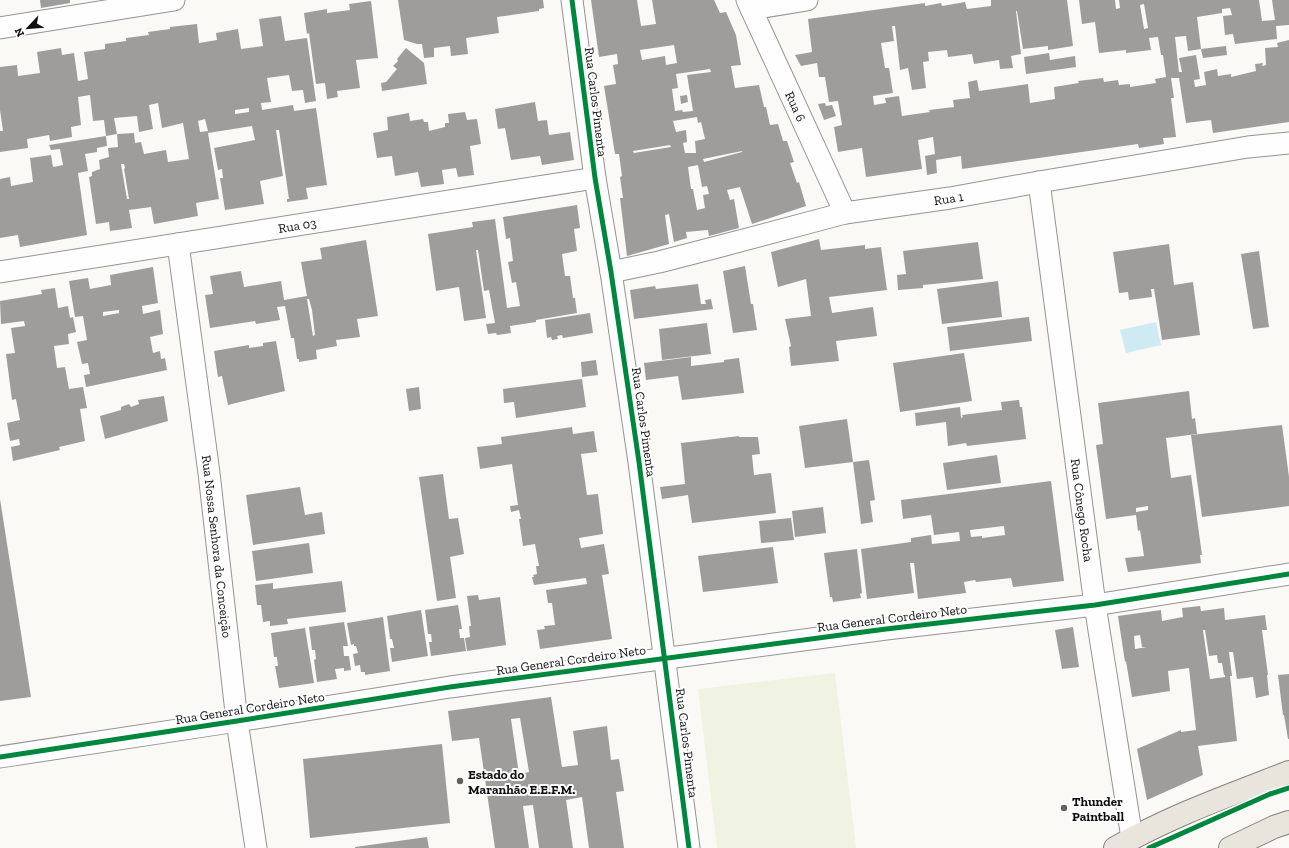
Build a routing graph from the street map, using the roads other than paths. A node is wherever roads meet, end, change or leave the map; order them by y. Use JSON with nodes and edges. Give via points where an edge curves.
{"nodes":[{"id":1,"x":174,"y":0,"type":"edge"},
{"id":2,"x":572,"y":0,"type":"edge"},
{"id":3,"x":807,"y":0,"type":"edge"},
{"id":4,"x":749,"y":4,"type":"edge"},
{"id":5,"x":0,"y":28,"type":"edge"},
{"id":6,"x":1289,"y":143,"type":"edge"},
{"id":7,"x":595,"y":178,"type":"junction"},
{"id":8,"x":1039,"y":182,"type":"junction"},
{"id":9,"x":845,"y":213,"type":"junction"},
{"id":10,"x":178,"y":244,"type":"junction"},
{"id":11,"x":0,"y":272,"type":"edge"},
{"id":12,"x":611,"y":272,"type":"junction"},
{"id":13,"x":1289,"y":574,"type":"edge"},
{"id":14,"x":1095,"y":605,"type":"junction"},
{"id":15,"x":665,"y":658,"type":"junction"},
{"id":16,"x":237,"y":721,"type":"junction"},
{"id":17,"x":0,"y":757,"type":"edge"},
{"id":18,"x":1289,"y":772,"type":"edge"},
{"id":19,"x":1289,"y":822,"type":"edge"},
{"id":20,"x":1123,"y":843,"type":"edge"},
{"id":21,"x":256,"y":848,"type":"edge"},
{"id":22,"x":689,"y":848,"type":"edge"},
{"id":23,"x":1230,"y":848,"type":"edge"}],
"edges":[{"from":1,"to":5,"type":"street"},
{"from":2,"to":7,"type":"street","name":"Rua Carlos Pimenta"},
{"from":3,"to":4,"type":"street"},
{"from":4,"to":9,"type":"street","name":"Rua 6"},
{"from":6,"to":8,"type":"street","name":"Rua 1"},
{"from":7,"to":10,"type":"street","name":"Rua 03"},
{"from":7,"to":12,"type":"street","name":"Rua Carlos Pimenta"},
{"from":8,"to":9,"type":"street","name":"Rua 1"},
{"from":8,"to":14,"type":"street","name":"Rua Cônego Rocha"},
{"from":9,"to":12,"type":"street","name":"Rua 1","via":[[659,262]]},
{"from":10,"to":11,"type":"street","name":"Rua 03"},
{"from":10,"to":16,"type":"street","name":"Rua Nossa Senhora da Conceição","via":[[209,472]]},
{"from":12,"to":15,"type":"street","name":"Rua Carlos Pimenta","via":[[640,462]]},
{"from":13,"to":14,"type":"street","name":"Rua General Cordeiro Neto"},
{"from":14,"to":15,"type":"street","name":"Rua General Cordeiro Neto","via":[[886,628]]},
{"from":14,"to":20,"type":"street","name":"Rua Cônego Rocha"},
{"from":15,"to":16,"type":"street","name":"Rua General Cordeiro Neto","via":[[450,687]]},
{"from":15,"to":22,"type":"street","name":"Rua Carlos Pimenta"},
{"from":16,"to":17,"type":"street","name":"Rua General Cordeiro Neto"},
{"from":16,"to":21,"type":"street","name":"Rua Nossa Senhora da Conceição"},
{"from":18,"to":20,"type":"main road","via":[[1206,804]]},
{"from":19,"to":23,"type":"main road"}]}
